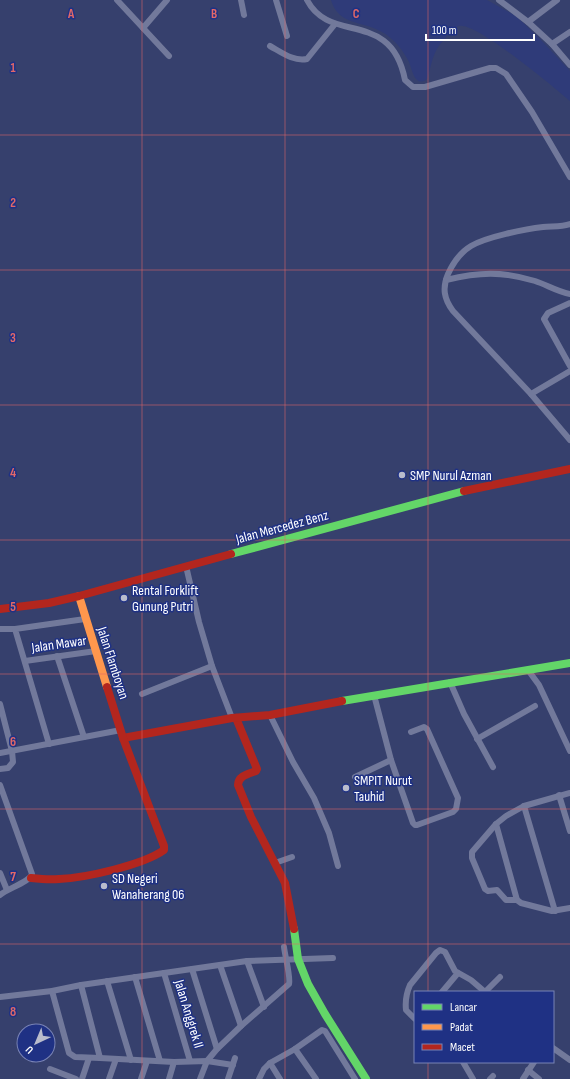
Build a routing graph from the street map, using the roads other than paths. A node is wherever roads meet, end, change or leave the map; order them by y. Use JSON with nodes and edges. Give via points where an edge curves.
{"nodes":[{"id":1,"x":117,"y":0,"type":"edge"},
{"id":2,"x":167,"y":0,"type":"edge"},
{"id":3,"x":241,"y":0,"type":"edge"},
{"id":4,"x":276,"y":0,"type":"edge"},
{"id":5,"x":307,"y":0,"type":"edge"},
{"id":6,"x":502,"y":0,"type":"edge"},
{"id":7,"x":556,"y":0,"type":"edge"},
{"id":8,"x":244,"y":15,"type":"dead end"},
{"id":9,"x":528,"y":22,"type":"junction"},
{"id":10,"x":334,"y":24,"type":"junction"},
{"id":11,"x":143,"y":28,"type":"junction"},
{"id":12,"x":570,"y":32,"type":"edge"},
{"id":13,"x":287,"y":36,"type":"dead end"},
{"id":14,"x":552,"y":44,"type":"junction"},
{"id":15,"x":270,"y":46,"type":"dead end"},
{"id":16,"x":169,"y":56,"type":"dead end"},
{"id":17,"x":570,"y":65,"type":"edge"},
{"id":18,"x":570,"y":177,"type":"edge"},
{"id":19,"x":570,"y":224,"type":"edge"},
{"id":20,"x":446,"y":280,"type":"junction"},
{"id":21,"x":570,"y":294,"type":"edge"},
{"id":22,"x":570,"y":303,"type":"edge"},
{"id":23,"x":570,"y":366,"type":"edge"},
{"id":24,"x":570,"y":371,"type":"edge"},
{"id":25,"x":531,"y":394,"type":"junction"},
{"id":26,"x":570,"y":440,"type":"edge"},
{"id":27,"x":570,"y":470,"type":"edge"},
{"id":28,"x":186,"y":566,"type":"junction"},
{"id":29,"x":79,"y":596,"type":"junction"},
{"id":30,"x":0,"y":609,"type":"edge"},
{"id":31,"x":85,"y":618,"type":"junction"},
{"id":32,"x":0,"y":629,"type":"edge"},
{"id":33,"x":15,"y":629,"type":"junction"},
{"id":34,"x":96,"y":651,"type":"junction"},
{"id":35,"x":57,"y":656,"type":"junction"},
{"id":36,"x":25,"y":661,"type":"junction"},
{"id":37,"x":570,"y":663,"type":"edge"},
{"id":38,"x":212,"y":666,"type":"junction"},
{"id":39,"x":528,"y":670,"type":"junction"},
{"id":40,"x":450,"y":682,"type":"junction"},
{"id":41,"x":142,"y":694,"type":"dead end"},
{"id":42,"x":374,"y":694,"type":"junction"},
{"id":43,"x":0,"y":704,"type":"edge"},
{"id":44,"x":535,"y":706,"type":"dead end"},
{"id":45,"x":270,"y":715,"type":"junction"},
{"id":46,"x":234,"y":718,"type":"junction"},
{"id":47,"x":411,"y":732,"type":"dead end"},
{"id":48,"x":122,"y":734,"type":"junction"},
{"id":49,"x":84,"y":737,"type":"junction"},
{"id":50,"x":477,"y":739,"type":"junction"},
{"id":51,"x":48,"y":744,"type":"junction"},
{"id":52,"x":12,"y":751,"type":"junction"},
{"id":53,"x":570,"y":752,"type":"edge"},
{"id":54,"x":0,"y":753,"type":"edge"},
{"id":55,"x":391,"y":760,"type":"junction"},
{"id":56,"x":493,"y":767,"type":"dead end"},
{"id":57,"x":0,"y":769,"type":"edge"},
{"id":58,"x":355,"y":777,"type":"dead end"},
{"id":59,"x":0,"y":785,"type":"edge"},
{"id":60,"x":570,"y":793,"type":"edge"},
{"id":61,"x":559,"y":795,"type":"junction"},
{"id":62,"x":524,"y":806,"type":"junction"},
{"id":63,"x":496,"y":824,"type":"junction"},
{"id":64,"x":570,"y":831,"type":"edge"},
{"id":65,"x":292,"y":857,"type":"dead end"},
{"id":66,"x":275,"y":863,"type":"junction"},
{"id":67,"x":338,"y":866,"type":"dead end"},
{"id":68,"x":0,"y":873,"type":"edge"},
{"id":69,"x":31,"y":878,"type":"junction"},
{"id":70,"x":7,"y":890,"type":"junction"},
{"id":71,"x":0,"y":895,"type":"edge"},
{"id":72,"x":517,"y":900,"type":"junction"},
{"id":73,"x":570,"y":908,"type":"edge"},
{"id":74,"x":555,"y":911,"type":"junction"},
{"id":75,"x":284,"y":947,"type":"dead end"},
{"id":76,"x":333,"y":958,"type":"dead end"},
{"id":77,"x":285,"y":959,"type":"junction"},
{"id":78,"x":298,"y":959,"type":"junction"},
{"id":79,"x":247,"y":961,"type":"junction"},
{"id":80,"x":220,"y":965,"type":"junction"},
{"id":81,"x":192,"y":969,"type":"junction"},
{"id":82,"x":164,"y":973,"type":"junction"},
{"id":83,"x":458,"y":973,"type":"junction"},
{"id":84,"x":135,"y":977,"type":"junction"},
{"id":85,"x":500,"y":977,"type":"dead end"},
{"id":86,"x":107,"y":982,"type":"junction"},
{"id":87,"x":81,"y":985,"type":"junction"},
{"id":88,"x":52,"y":991,"type":"junction"},
{"id":89,"x":443,"y":991,"type":"edge"},
{"id":90,"x":482,"y":991,"type":"edge"},
{"id":91,"x":0,"y":997,"type":"edge"},
{"id":92,"x":264,"y":1007,"type":"junction"},
{"id":93,"x":414,"y":1018,"type":"edge"},
{"id":94,"x":241,"y":1026,"type":"junction"},
{"id":95,"x":217,"y":1049,"type":"junction"},
{"id":96,"x":295,"y":1049,"type":"junction"},
{"id":97,"x":554,"y":1049,"type":"edge"},
{"id":98,"x":89,"y":1058,"type":"junction"},
{"id":99,"x":100,"y":1058,"type":"junction"},
{"id":100,"x":116,"y":1058,"type":"junction"},
{"id":101,"x":235,"y":1058,"type":"dead end"},
{"id":102,"x":130,"y":1060,"type":"junction"},
{"id":103,"x":570,"y":1060,"type":"edge"},
{"id":104,"x":148,"y":1061,"type":"junction"},
{"id":105,"x":160,"y":1061,"type":"junction"},
{"id":106,"x":190,"y":1061,"type":"junction"},
{"id":107,"x":207,"y":1061,"type":"junction"},
{"id":108,"x":174,"y":1062,"type":"junction"},
{"id":109,"x":270,"y":1063,"type":"junction"},
{"id":110,"x":464,"y":1063,"type":"edge"},
{"id":111,"x":533,"y":1063,"type":"edge"},
{"id":112,"x":233,"y":1066,"type":"junction"},
{"id":113,"x":50,"y":1069,"type":"dead end"},
{"id":114,"x":528,"y":1070,"type":"junction"},
{"id":115,"x":76,"y":1079,"type":"edge"},
{"id":116,"x":82,"y":1079,"type":"edge"},
{"id":117,"x":109,"y":1079,"type":"edge"},
{"id":118,"x":141,"y":1079,"type":"edge"},
{"id":119,"x":169,"y":1079,"type":"edge"},
{"id":120,"x":200,"y":1079,"type":"edge"},
{"id":121,"x":228,"y":1079,"type":"edge"},
{"id":122,"x":259,"y":1079,"type":"edge"},
{"id":123,"x":280,"y":1079,"type":"edge"},
{"id":124,"x":316,"y":1079,"type":"edge"},
{"id":125,"x":355,"y":1079,"type":"edge"},
{"id":126,"x":366,"y":1079,"type":"edge"},
{"id":127,"x":473,"y":1079,"type":"edge"},
{"id":128,"x":523,"y":1079,"type":"edge"},
{"id":129,"x":539,"y":1079,"type":"edge"}],
"edges":[{"from":1,"to":11,"type":"street"},
{"from":2,"to":11,"type":"street"},
{"from":3,"to":8,"type":"street"},
{"from":4,"to":13,"type":"street"},
{"from":5,"to":10,"type":"street","via":[[317,14]]},
{"from":6,"to":9,"type":"street"},
{"from":7,"to":9,"type":"street"},
{"from":9,"to":14,"type":"street"},
{"from":10,"to":15,"type":"street","via":[[307,59],[294,58]]},
{"from":10,"to":18,"type":"street","via":[[371,33],[386,43],[398,58],[404,80],[413,87],[425,87],[483,69],[496,68],[502,71],[532,112]]},
{"from":11,"to":16,"type":"street"},
{"from":12,"to":14,"type":"street"},
{"from":14,"to":17,"type":"street"},
{"from":19,"to":20,"type":"street","via":[[530,229],[472,245],[455,262]]},
{"from":20,"to":21,"type":"street","via":[[480,273],[502,274],[536,281]]},
{"from":20,"to":25,"type":"street","via":[[445,298],[453,311]]},
{"from":22,"to":23,"type":"street","via":[[548,313],[544,319]]},
{"from":24,"to":25,"type":"street"},
{"from":25,"to":26,"type":"street"},
{"from":27,"to":28,"type":"street","name":"Jalan Mercedez Benz","via":[[462,491]]},
{"from":28,"to":29,"type":"street","name":"Jalan Mercedez Benz"},
{"from":28,"to":38,"type":"street"},
{"from":29,"to":30,"type":"street","name":"Jalan Mercedez Benz","via":[[49,603]]},
{"from":29,"to":31,"type":"street","name":"Jalan Flamboyan"},
{"from":31,"to":33,"type":"street"},
{"from":31,"to":34,"type":"street","name":"Jalan Flamboyan"},
{"from":32,"to":33,"type":"street"},
{"from":33,"to":36,"type":"street"},
{"from":34,"to":35,"type":"street","name":"Jalan Mawar"},
{"from":34,"to":48,"type":"street","name":"Jalan Flamboyan"},
{"from":35,"to":36,"type":"street","name":"Jalan Mawar"},
{"from":35,"to":49,"type":"street"},
{"from":36,"to":51,"type":"street"},
{"from":37,"to":39,"type":"street"},
{"from":38,"to":41,"type":"street"},
{"from":38,"to":46,"type":"street"},
{"from":39,"to":40,"type":"street"},
{"from":39,"to":53,"type":"street","via":[[539,685]]},
{"from":40,"to":42,"type":"street"},
{"from":40,"to":50,"type":"street"},
{"from":42,"to":45,"type":"street"},
{"from":42,"to":55,"type":"street"},
{"from":43,"to":52,"type":"street"},
{"from":44,"to":50,"type":"street"},
{"from":45,"to":46,"type":"street"},
{"from":45,"to":67,"type":"street","via":[[314,798],[329,833]]},
{"from":46,"to":48,"type":"street"},
{"from":46,"to":66,"type":"street","via":[[257,768],[256,771],[241,777],[238,785]]},
{"from":47,"to":55,"type":"street","via":[[424,727],[427,729],[457,793],[456,809],[415,825]]},
{"from":48,"to":49,"type":"street"},
{"from":48,"to":69,"type":"street","name":"Jalan Flamboyan","via":[[164,850],[161,854],[140,863],[119,868],[62,879]]},
{"from":49,"to":51,"type":"street"},
{"from":50,"to":56,"type":"street"},
{"from":51,"to":52,"type":"street"},
{"from":52,"to":54,"type":"street"},
{"from":52,"to":57,"type":"street","via":[[12,765]]},
{"from":55,"to":58,"type":"street"},
{"from":59,"to":69,"type":"street","via":[[32,874]]},
{"from":60,"to":61,"type":"street"},
{"from":61,"to":62,"type":"street"},
{"from":61,"to":64,"type":"street"},
{"from":62,"to":63,"type":"street"},
{"from":62,"to":74,"type":"street"},
{"from":63,"to":72,"type":"street"},
{"from":63,"to":72,"type":"street","via":[[474,850],[472,858],[485,889],[497,890],[506,900]]},
{"from":65,"to":66,"type":"street"},
{"from":66,"to":78,"type":"street","via":[[285,883]]},
{"from":68,"to":70,"type":"street"},
{"from":69,"to":70,"type":"street"},
{"from":70,"to":71,"type":"street"},
{"from":72,"to":74,"type":"street"},
{"from":73,"to":74,"type":"street"},
{"from":75,"to":77,"type":"street"},
{"from":76,"to":78,"type":"street"},
{"from":77,"to":78,"type":"street"},
{"from":77,"to":79,"type":"street"},
{"from":77,"to":92,"type":"street","via":[[290,982]]},
{"from":78,"to":126,"type":"street","via":[[308,984],[325,1014]]},
{"from":79,"to":80,"type":"street"},
{"from":79,"to":92,"type":"street"},
{"from":80,"to":81,"type":"street"},
{"from":80,"to":94,"type":"street"},
{"from":81,"to":82,"type":"street"},
{"from":81,"to":95,"type":"street"},
{"from":82,"to":84,"type":"street"},
{"from":82,"to":106,"type":"street","name":"Jalan Anggrek II"},
{"from":83,"to":89,"type":"street"},
{"from":83,"to":90,"type":"street","via":[[471,980]]},
{"from":83,"to":93,"type":"street","via":[[445,952],[440,950],[436,953],[410,985],[405,998],[406,1010]]},
{"from":84,"to":86,"type":"street"},
{"from":84,"to":105,"type":"street"},
{"from":85,"to":90,"type":"street"},
{"from":86,"to":87,"type":"street"},
{"from":86,"to":102,"type":"street"},
{"from":87,"to":88,"type":"street"},
{"from":87,"to":99,"type":"street"},
{"from":88,"to":91,"type":"street"},
{"from":88,"to":98,"type":"street","via":[[69,1053],[75,1058]]},
{"from":92,"to":94,"type":"street"},
{"from":94,"to":95,"type":"street"},
{"from":95,"to":107,"type":"street"},
{"from":96,"to":109,"type":"street"},
{"from":96,"to":124,"type":"street"},
{"from":96,"to":125,"type":"street","via":[[322,1030]]},
{"from":97,"to":103,"type":"street"},
{"from":98,"to":99,"type":"street"},
{"from":98,"to":116,"type":"street"},
{"from":99,"to":100,"type":"street"},
{"from":100,"to":102,"type":"street"},
{"from":100,"to":117,"type":"street"},
{"from":101,"to":112,"type":"street"},
{"from":102,"to":104,"type":"street"},
{"from":104,"to":105,"type":"street"},
{"from":104,"to":118,"type":"street"},
{"from":105,"to":108,"type":"street"},
{"from":106,"to":107,"type":"street"},
{"from":106,"to":108,"type":"street"},
{"from":107,"to":112,"type":"street"},
{"from":107,"to":120,"type":"street"},
{"from":108,"to":119,"type":"street"},
{"from":109,"to":122,"type":"street"},
{"from":109,"to":123,"type":"street"},
{"from":110,"to":127,"type":"street"},
{"from":111,"to":114,"type":"street"},
{"from":112,"to":121,"type":"street"},
{"from":113,"to":115,"type":"street"},
{"from":114,"to":128,"type":"street"},
{"from":114,"to":129,"type":"street"}]}
